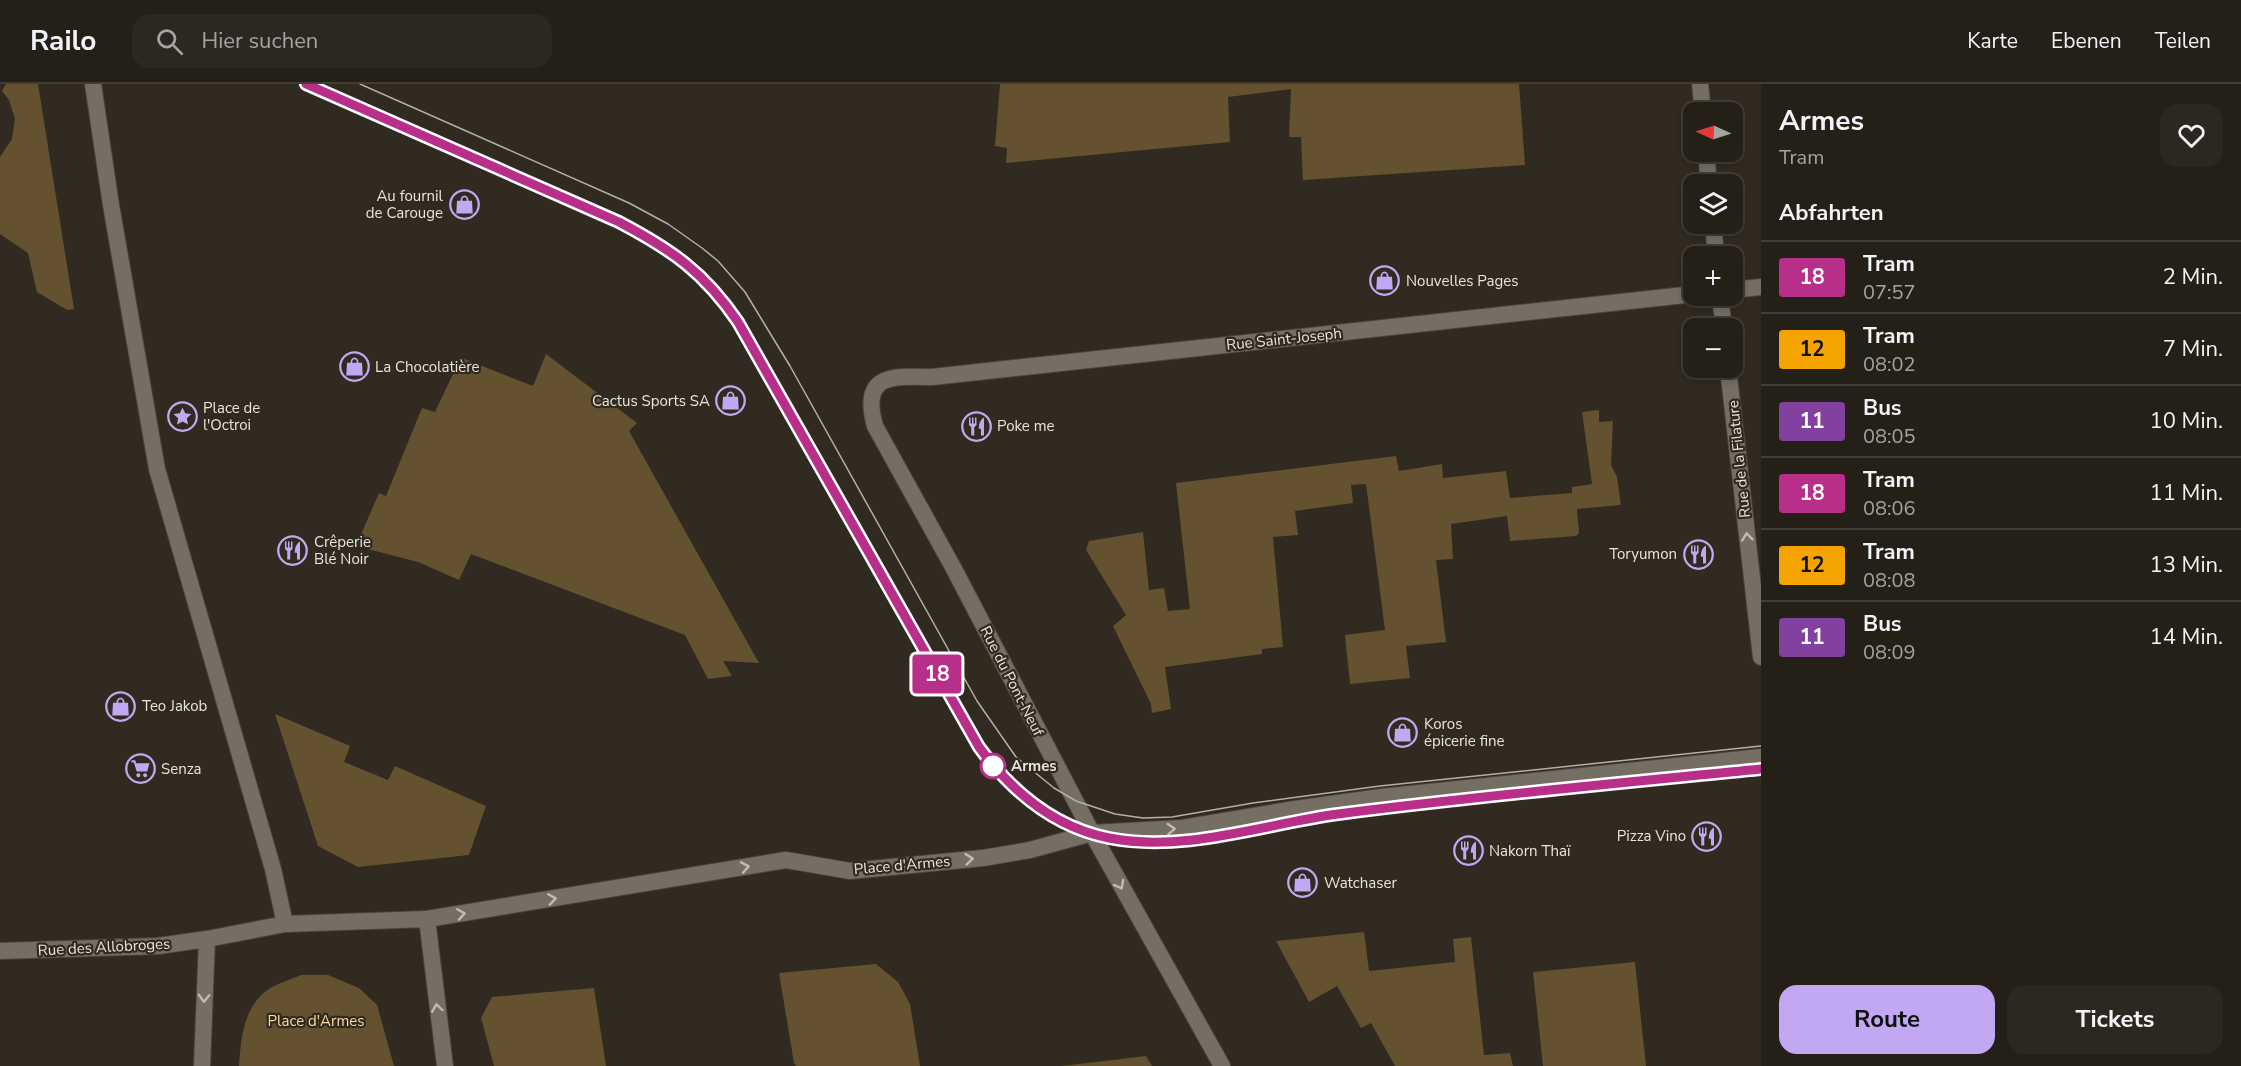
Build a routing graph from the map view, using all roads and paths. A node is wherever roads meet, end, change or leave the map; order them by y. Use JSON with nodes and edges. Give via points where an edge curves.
{"nodes":[{"id":1,"x":93,"y":84,"type":"edge"},
{"id":2,"x":1700,"y":84,"type":"edge"},
{"id":3,"x":1702,"y":102,"type":"edge"},
{"id":4,"x":1761,"y":287,"type":"edge"},
{"id":5,"x":1743,"y":289,"type":"edge"},
{"id":6,"x":1683,"y":295,"type":"edge"},
{"id":7,"x":1729,"y":378,"type":"edge"},
{"id":8,"x":877,"y":386,"type":"joint"},
{"id":9,"x":1761,"y":657,"type":"edge"},
{"id":10,"x":1761,"y":757,"type":"edge"},
{"id":11,"x":1092,"y":833,"type":"junction"},
{"id":12,"x":427,"y":919,"type":"junction"},
{"id":13,"x":285,"y":924,"type":"junction"},
{"id":14,"x":207,"y":939,"type":"junction"},
{"id":15,"x":0,"y":951,"type":"edge"},
{"id":16,"x":202,"y":1066,"type":"edge"},
{"id":17,"x":445,"y":1066,"type":"edge"},
{"id":18,"x":1222,"y":1066,"type":"edge"}],
"edges":[{"from":1,"to":13,"type":"street","via":[[157,469],[273,870]]},
{"from":2,"to":3,"type":"street"},
{"from":4,"to":5,"type":"street"},
{"from":6,"to":8,"type":"street","name":"Rue Saint-Joseph","via":[[932,377],[897,376]]},
{"from":9,"to":7,"type":"street","name":"Rue de la Filature","one_way":true},
{"from":8,"to":11,"type":"street","name":"Rue du Pont-Neuf","via":[[871,408],[875,426]]},
{"from":11,"to":10,"type":"street","name":"Place d'Armes","one_way":true,"via":[[1182,828],[1381,797]]},
{"from":12,"to":11,"type":"street","name":"Place d'Armes","one_way":true,"via":[[786,860],[850,871],[982,858]]},
{"from":11,"to":18,"type":"street","name":"Rue du Pont-Neuf","one_way":true},
{"from":12,"to":13,"type":"street","name":"Place d'Armes"},
{"from":17,"to":12,"type":"street","one_way":true},
{"from":13,"to":14,"type":"street","name":"Place d'Armes"},
{"from":14,"to":15,"type":"street","name":"Rue des Allobroges","via":[[158,946]]},
{"from":14,"to":16,"type":"street","one_way":true}]}
